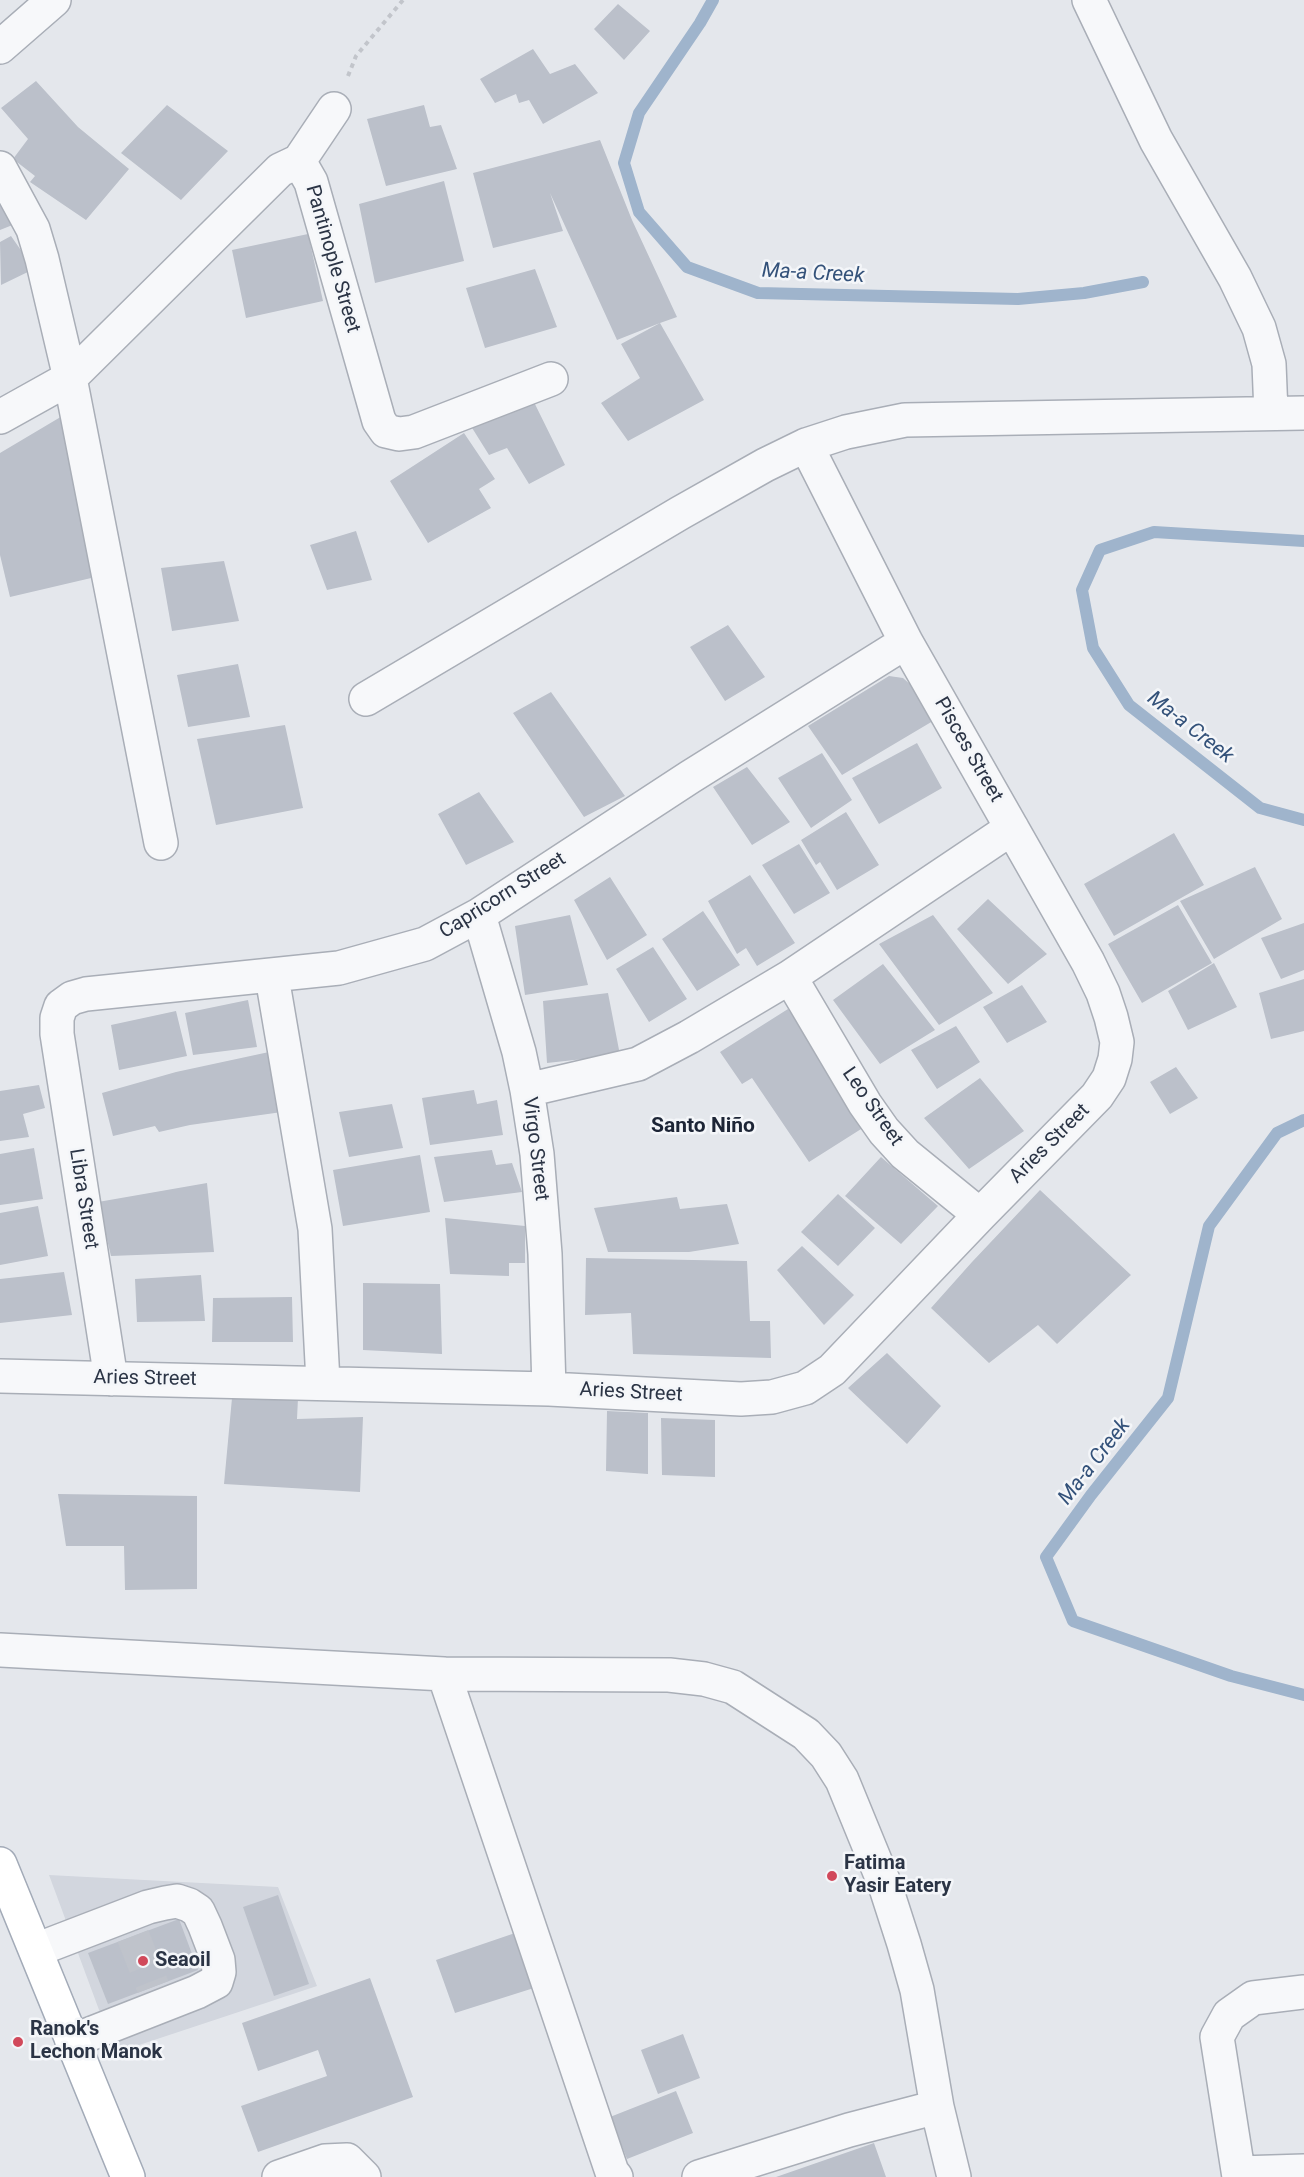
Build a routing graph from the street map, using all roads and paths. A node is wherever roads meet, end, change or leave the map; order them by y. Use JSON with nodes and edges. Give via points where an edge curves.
{"nodes":[{"id":1,"x":54,"y":0,"type":"edge"},
{"id":2,"x":403,"y":0,"type":"edge"},
{"id":3,"x":1089,"y":0,"type":"edge"},
{"id":4,"x":0,"y":47,"type":"edge"},
{"id":5,"x":334,"y":109,"type":"joint"},
{"id":6,"x":298,"y":161,"type":"junction"},
{"id":7,"x":0,"y":168,"type":"edge"},
{"id":8,"x":70,"y":378,"type":"junction"},
{"id":9,"x":551,"y":379,"type":"dead end"},
{"id":10,"x":1271,"y":413,"type":"junction"},
{"id":11,"x":1304,"y":413,"type":"edge"},
{"id":12,"x":0,"y":417,"type":"edge"},
{"id":13,"x":806,"y":445,"type":"junction"},
{"id":14,"x":906,"y":642,"type":"junction"},
{"id":15,"x":366,"y":699,"type":"dead end"},
{"id":16,"x":1012,"y":828,"type":"junction"},
{"id":17,"x":161,"y":843,"type":"dead end"},
{"id":18,"x":479,"y":915,"type":"junction"},
{"id":19,"x":272,"y":976,"type":"junction"},
{"id":20,"x":790,"y":976,"type":"junction"},
{"id":21,"x":57,"y":1018,"type":"joint"},
{"id":22,"x":1115,"y":1059,"type":"joint"},
{"id":23,"x":527,"y":1090,"type":"junction"},
{"id":24,"x":980,"y":1215,"type":"junction"},
{"id":25,"x":0,"y":1376,"type":"edge"},
{"id":26,"x":111,"y":1379,"type":"junction"},
{"id":27,"x":323,"y":1382,"type":"junction"},
{"id":28,"x":549,"y":1389,"type":"junction"},
{"id":29,"x":0,"y":1650,"type":"edge"},
{"id":30,"x":444,"y":1674,"type":"junction"},
{"id":31,"x":0,"y":1864,"type":"edge"},
{"id":32,"x":36,"y":1950,"type":"junction"},
{"id":33,"x":1304,"y":1992,"type":"edge"},
{"id":34,"x":72,"y":2041,"type":"junction"},
{"id":35,"x":938,"y":2107,"type":"junction"},
{"id":36,"x":1304,"y":2171,"type":"edge"},
{"id":37,"x":1239,"y":2175,"type":"edge"},
{"id":38,"x":128,"y":2177,"type":"edge"},
{"id":39,"x":279,"y":2177,"type":"edge"},
{"id":40,"x":364,"y":2177,"type":"edge"},
{"id":41,"x":616,"y":2177,"type":"edge"},
{"id":42,"x":699,"y":2177,"type":"edge"},
{"id":43,"x":954,"y":2177,"type":"edge"}],
"edges":[{"from":1,"to":4,"type":"street"},
{"from":2,"to":5,"type":"path","via":[[356,56]]},
{"from":3,"to":10,"type":"street","via":[[1156,140],[1259,328],[1269,364]]},
{"from":5,"to":6,"type":"street"},
{"from":6,"to":8,"type":"street","name":"Pantinople Street","via":[[280,170]]},
{"from":6,"to":9,"type":"street","name":"Pantinople Street","via":[[311,182],[379,421],[386,431],[414,432]]},
{"from":7,"to":8,"type":"street","via":[[33,229]]},
{"from":8,"to":12,"type":"street","name":"Pantinople Street"},
{"from":8,"to":17,"type":"street"},
{"from":10,"to":11,"type":"street"},
{"from":10,"to":13,"type":"street","via":[[905,420]]},
{"from":13,"to":14,"type":"street","name":"Pisces Street"},
{"from":13,"to":15,"type":"street","via":[[680,513]]},
{"from":14,"to":16,"type":"street","name":"Pisces Street"},
{"from":14,"to":18,"type":"street","name":"Capricorn Street"},
{"from":16,"to":20,"type":"street"},
{"from":16,"to":22,"type":"street","name":"Pisces Street","via":[[1103,993],[1117,1042]]},
{"from":18,"to":19,"type":"street","name":"Capricorn Street","via":[[425,944],[339,968]]},
{"from":18,"to":23,"type":"street","name":"Virgo Street"},
{"from":19,"to":21,"type":"street","name":"Capricorn Street","via":[[86,994],[61,1006]]},
{"from":19,"to":27,"type":"street","via":[[315,1229]]},
{"from":20,"to":23,"type":"street","via":[[638,1064]]},
{"from":20,"to":24,"type":"street","name":"Leo Street","via":[[884,1131],[905,1154]]},
{"from":21,"to":26,"type":"street","name":"Libra Street"},
{"from":22,"to":24,"type":"street","name":"Aries Street","via":[[1097,1096]]},
{"from":23,"to":28,"type":"street","name":"Virgo Street","via":[[542,1205]]},
{"from":24,"to":28,"type":"street","name":"Aries Street","via":[[832,1370],[805,1388],[772,1397],[741,1399]]},
{"from":25,"to":26,"type":"street","name":"Aries Street"},
{"from":26,"to":27,"type":"street","name":"Aries Street"},
{"from":27,"to":28,"type":"street","name":"Aries Street"},
{"from":29,"to":30,"type":"street"},
{"from":30,"to":35,"type":"street","via":[[669,1675],[704,1679],[733,1687],[806,1734],[842,1780],[885,1885],[917,1990]]},
{"from":30,"to":41,"type":"street"},
{"from":31,"to":32,"type":"main road"},
{"from":32,"to":34,"type":"main road"},
{"from":32,"to":34,"type":"street","via":[[130,1926],[148,1907],[177,1901],[198,1911],[205,1926],[218,1960],[216,1982],[156,1997]]},
{"from":33,"to":37,"type":"street","via":[[1253,1998],[1229,2015],[1217,2037]]},
{"from":34,"to":38,"type":"main road"},
{"from":35,"to":42,"type":"street"},
{"from":35,"to":43,"type":"street"},
{"from":36,"to":37,"type":"street"},
{"from":39,"to":40,"type":"street","via":[[325,2161],[347,2160]]}]}
